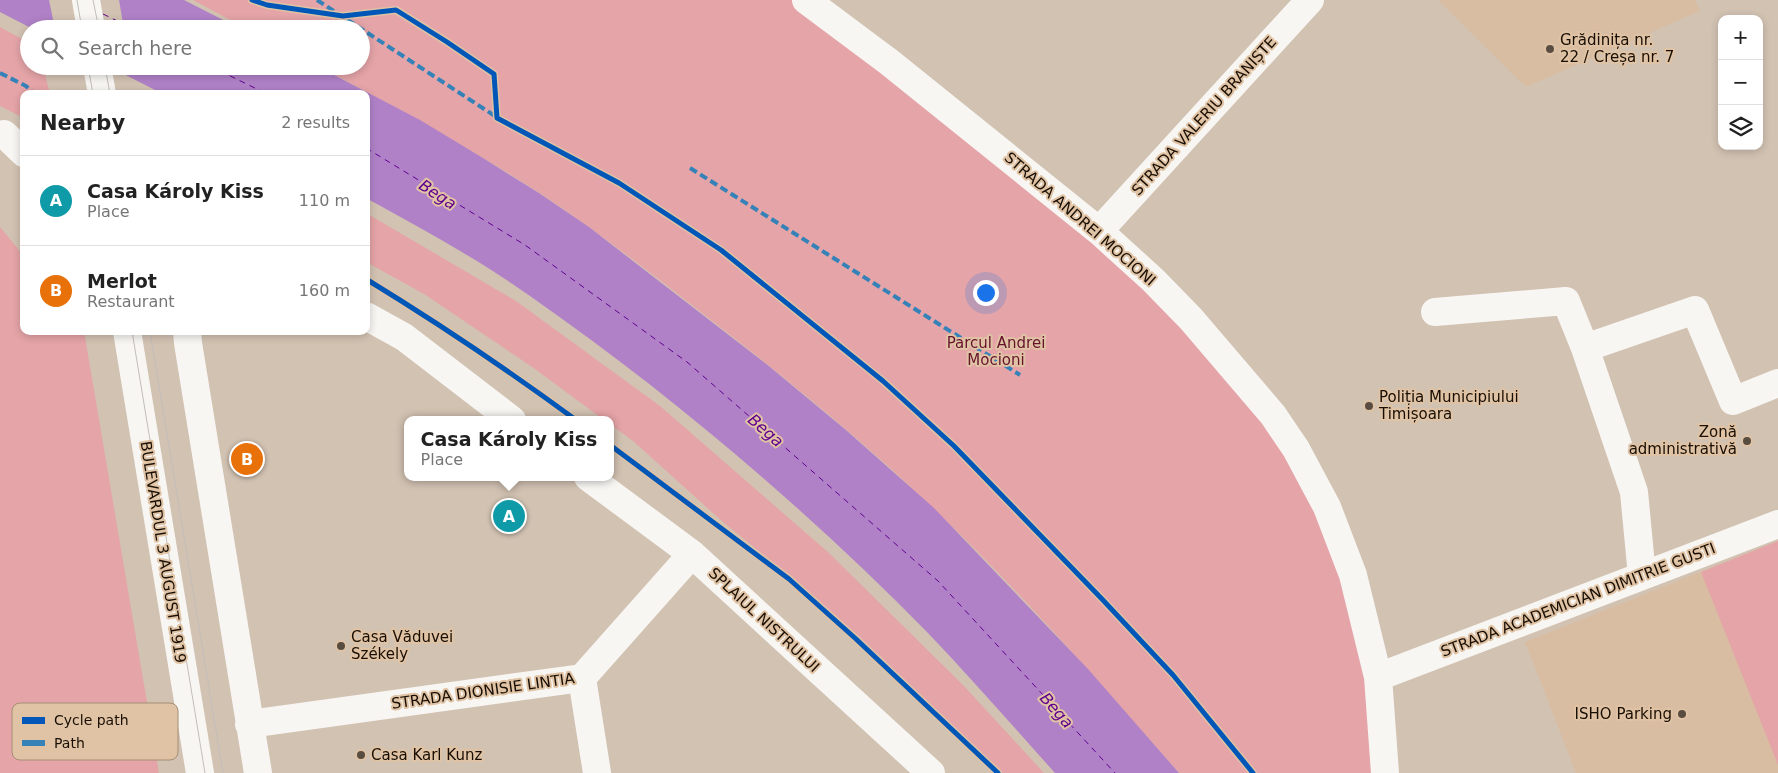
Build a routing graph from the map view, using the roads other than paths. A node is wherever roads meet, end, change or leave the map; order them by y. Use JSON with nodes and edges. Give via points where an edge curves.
{"nodes":[{"id":1,"x":86,"y":0,"type":"edge"},
{"id":2,"x":806,"y":0,"type":"edge"},
{"id":3,"x":1310,"y":0,"type":"edge"},
{"id":4,"x":89,"y":20,"type":"edge"},
{"id":5,"x":99,"y":75,"type":"edge"},
{"id":6,"x":101,"y":90,"type":"edge"},
{"id":7,"x":9,"y":136,"type":"edge"},
{"id":8,"x":20,"y":148,"type":"edge"},
{"id":9,"x":1099,"y":232,"type":"junction"},
{"id":10,"x":1435,"y":312,"type":"dead end"},
{"id":11,"x":370,"y":318,"type":"edge"},
{"id":12,"x":128,"y":335,"type":"edge"},
{"id":13,"x":187,"y":335,"type":"edge"},
{"id":14,"x":1584,"y":348,"type":"junction"},
{"id":15,"x":1778,"y":383,"type":"edge"},
{"id":16,"x":507,"y":416,"type":"edge"},
{"id":17,"x":593,"y":481,"type":"edge"},
{"id":18,"x":1778,"y":524,"type":"edge"},
{"id":19,"x":692,"y":554,"type":"junction"},
{"id":20,"x":1642,"y":576,"type":"junction"},
{"id":21,"x":1378,"y":677,"type":"junction"},
{"id":22,"x":582,"y":678,"type":"junction"},
{"id":23,"x":249,"y":724,"type":"junction"},
{"id":24,"x":200,"y":773,"type":"edge"},
{"id":25,"x":258,"y":773,"type":"edge"},
{"id":26,"x":597,"y":773,"type":"edge"},
{"id":27,"x":931,"y":773,"type":"edge"},
{"id":28,"x":1385,"y":773,"type":"edge"}],
"edges":[{"from":1,"to":4,"type":"street"},
{"from":2,"to":9,"type":"street","name":"STRADA ANDREI MOCIONI","via":[[889,62]]},
{"from":3,"to":9,"type":"street","name":"STRADA VALERIU BRANIȘTE"},
{"from":5,"to":6,"type":"street"},
{"from":7,"to":8,"type":"street"},
{"from":9,"to":21,"type":"street","name":"STRADA ANDREI MOCIONI","via":[[1191,319],[1273,415],[1296,449],[1327,507],[1353,575]]},
{"from":10,"to":14,"type":"street","via":[[1566,301]]},
{"from":11,"to":16,"type":"street","via":[[404,337]]},
{"from":12,"to":24,"type":"street","name":"BULEVARDUL 3 AUGUST 1919"},
{"from":13,"to":23,"type":"street"},
{"from":14,"to":15,"type":"street","via":[[1695,310],[1734,400]]},
{"from":14,"to":20,"type":"street","via":[[1634,492]]},
{"from":17,"to":19,"type":"street","name":"SPLAIUL NISTRULUI"},
{"from":18,"to":20,"type":"street","name":"STRADA ACADEMICIAN DIMITRIE GUSTI"},
{"from":19,"to":22,"type":"street","name":"STRADA DIONISIE LINTIA"},
{"from":19,"to":27,"type":"street","name":"SPLAIUL NISTRULUI"},
{"from":20,"to":21,"type":"street","name":"STRADA ACADEMICIAN DIMITRIE GUSTI"},
{"from":21,"to":28,"type":"street","name":"STRADA ANDREI MOCIONI"},
{"from":22,"to":23,"type":"street","name":"STRADA DIONISIE LINTIA"},
{"from":22,"to":26,"type":"street"},
{"from":23,"to":25,"type":"street"}]}
